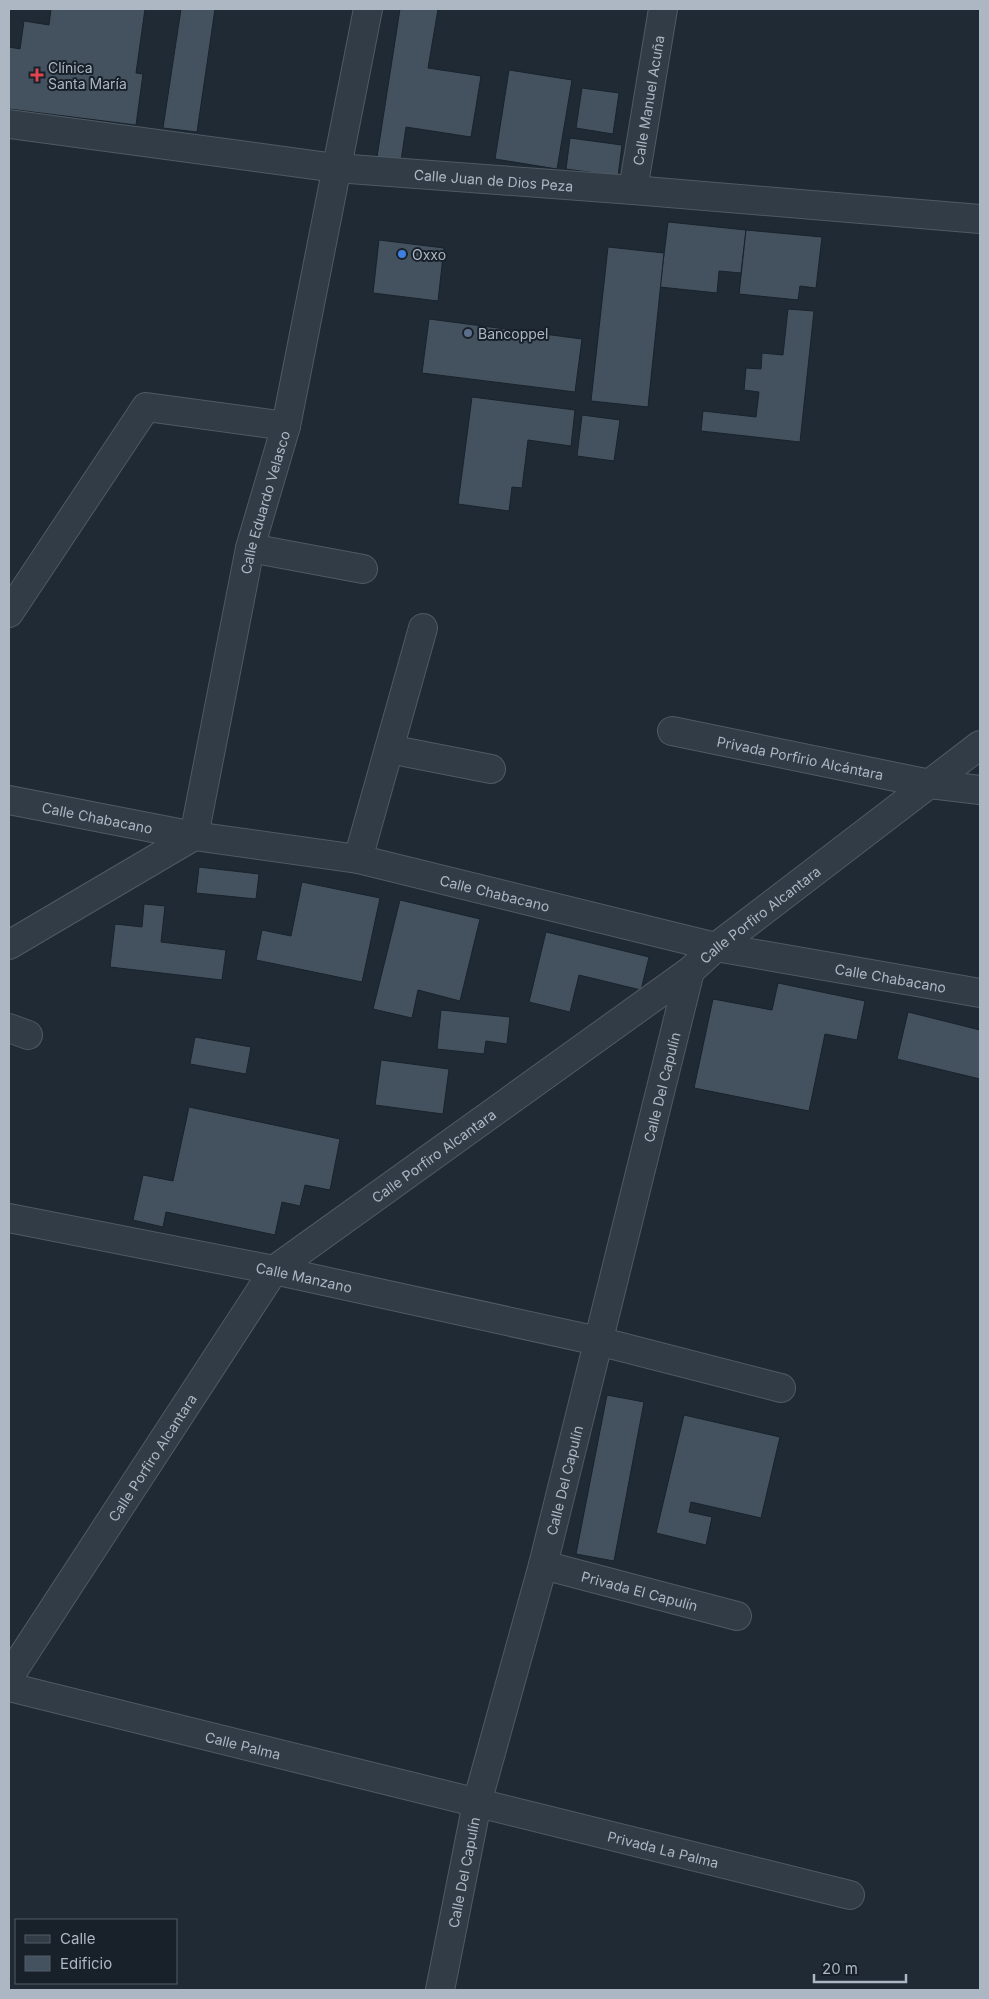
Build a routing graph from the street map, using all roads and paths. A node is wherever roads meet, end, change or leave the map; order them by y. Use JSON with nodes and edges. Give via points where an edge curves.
{"nodes":[{"id":1,"x":368,"y":9,"type":"edge"},
{"id":2,"x":663,"y":9,"type":"edge"},
{"id":3,"x":9,"y":124,"type":"edge"},
{"id":4,"x":336,"y":168,"type":"junction"},
{"id":5,"x":633,"y":190,"type":"junction"},
{"id":6,"x":980,"y":219,"type":"edge"},
{"id":7,"x":286,"y":426,"type":"junction"},
{"id":8,"x":250,"y":548,"type":"junction"},
{"id":9,"x":363,"y":568,"type":"dead end"},
{"id":10,"x":9,"y":613,"type":"edge"},
{"id":11,"x":423,"y":628,"type":"dead end"},
{"id":12,"x":672,"y":731,"type":"dead end"},
{"id":13,"x":980,"y":745,"type":"edge"},
{"id":14,"x":389,"y":748,"type":"junction"},
{"id":15,"x":491,"y":769,"type":"dead end"},
{"id":16,"x":930,"y":784,"type":"junction"},
{"id":17,"x":980,"y":790,"type":"edge"},
{"id":18,"x":9,"y":800,"type":"edge"},
{"id":19,"x":194,"y":836,"type":"junction"},
{"id":20,"x":358,"y":859,"type":"junction"},
{"id":21,"x":9,"y":945,"type":"edge"},
{"id":22,"x":716,"y":947,"type":"junction"},
{"id":23,"x":690,"y":971,"type":"junction"},
{"id":24,"x":980,"y":993,"type":"edge"},
{"id":25,"x":9,"y":1218,"type":"edge"},
{"id":26,"x":274,"y":1270,"type":"junction"},
{"id":27,"x":598,"y":1341,"type":"junction"},
{"id":28,"x":781,"y":1388,"type":"dead end"},
{"id":29,"x":543,"y":1565,"type":"junction"},
{"id":30,"x":737,"y":1616,"type":"dead end"},
{"id":31,"x":9,"y":1677,"type":"edge"},
{"id":32,"x":9,"y":1687,"type":"edge"},
{"id":33,"x":477,"y":1804,"type":"junction"},
{"id":34,"x":850,"y":1895,"type":"dead end"},
{"id":35,"x":440,"y":1990,"type":"edge"}],
"edges":[{"from":1,"to":4,"type":"street","name":"Calle Eduardo Velasco"},
{"from":2,"to":5,"type":"street","name":"Calle Manuel Acuña"},
{"from":3,"to":4,"type":"street","name":"Calle Juan de Dios Peza"},
{"from":4,"to":5,"type":"street","name":"Calle Juan de Dios Peza"},
{"from":4,"to":7,"type":"street","name":"Calle Eduardo Velasco"},
{"from":5,"to":6,"type":"street","name":"Calle Juan de Dios Peza"},
{"from":7,"to":8,"type":"street","name":"Calle Eduardo Velasco"},
{"from":7,"to":10,"type":"street","via":[[146,408]]},
{"from":8,"to":9,"type":"street"},
{"from":8,"to":19,"type":"street","name":"Calle Eduardo Velasco"},
{"from":11,"to":14,"type":"street"},
{"from":12,"to":16,"type":"street","name":"Privada Porfirio Alcántara"},
{"from":13,"to":16,"type":"street","name":"Calle Porfiro Alcantara"},
{"from":14,"to":15,"type":"street"},
{"from":14,"to":20,"type":"street"},
{"from":16,"to":17,"type":"street","name":"Privada Porfirio Alcántara"},
{"from":16,"to":22,"type":"street","name":"Calle Porfiro Alcantara"},
{"from":18,"to":19,"type":"street","name":"Calle Chabacano"},
{"from":19,"to":20,"type":"street","name":"Calle Chabacano"},
{"from":19,"to":21,"type":"street"},
{"from":20,"to":22,"type":"street","name":"Calle Chabacano"},
{"from":22,"to":23,"type":"street","name":"Calle Porfiro Alcantara"},
{"from":22,"to":24,"type":"street","name":"Calle Chabacano"},
{"from":23,"to":26,"type":"street","name":"Calle Porfiro Alcantara"},
{"from":23,"to":27,"type":"street","name":"Calle Del Capulín"},
{"from":25,"to":26,"type":"street","name":"Calle Manzano"},
{"from":26,"to":27,"type":"street","name":"Calle Manzano"},
{"from":26,"to":31,"type":"street","name":"Calle Porfiro Alcantara"},
{"from":27,"to":28,"type":"street"},
{"from":27,"to":29,"type":"street","name":"Calle Del Capulín"},
{"from":29,"to":30,"type":"street","name":"Privada El Capulín"},
{"from":29,"to":33,"type":"street","name":"Calle Del Capulín"},
{"from":32,"to":33,"type":"street","name":"Calle Palma"},
{"from":33,"to":34,"type":"street","name":"Privada La Palma"},
{"from":33,"to":35,"type":"street","name":"Calle Del Capulín"}]}
